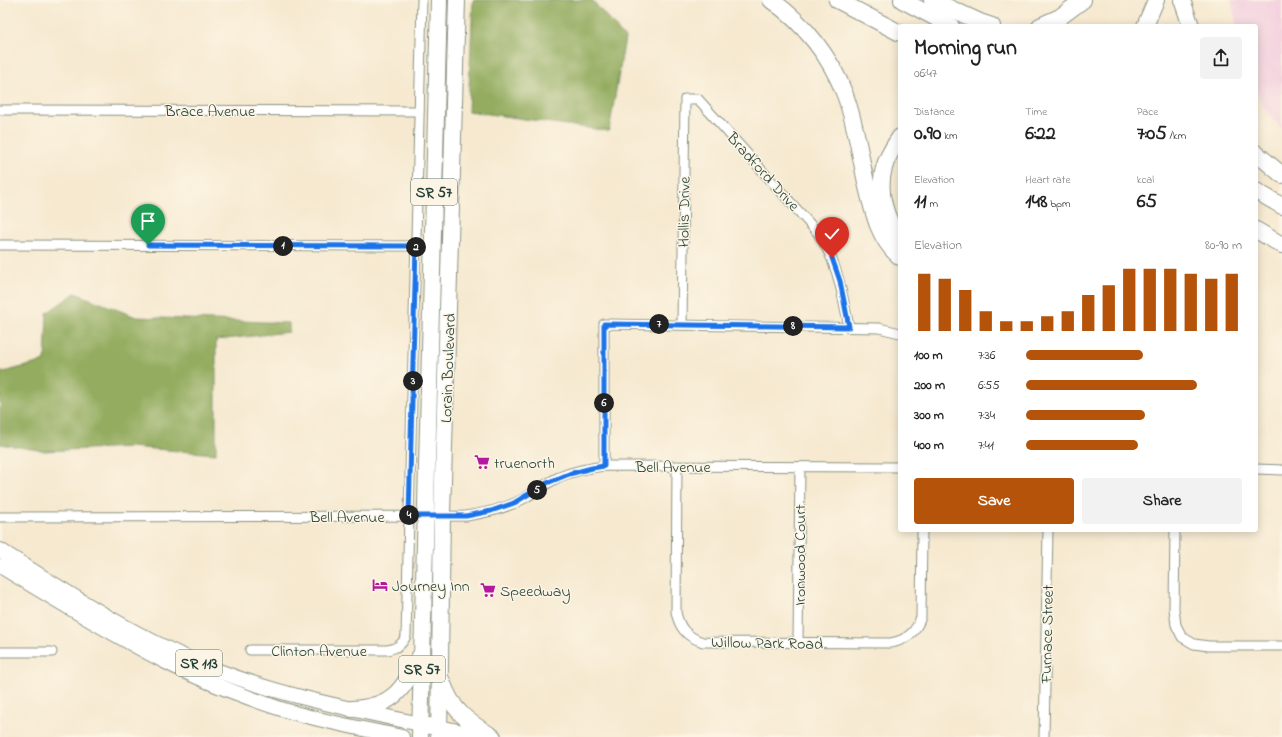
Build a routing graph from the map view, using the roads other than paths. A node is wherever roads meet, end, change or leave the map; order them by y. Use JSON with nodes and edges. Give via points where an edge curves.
{"nodes":[{"id":1,"x":422,"y":0,"type":"edge"},
{"id":2,"x":439,"y":0,"type":"edge"},
{"id":3,"x":457,"y":0,"type":"edge"},
{"id":4,"x":771,"y":0,"type":"edge"},
{"id":5,"x":837,"y":0,"type":"edge"},
{"id":6,"x":902,"y":0,"type":"edge"},
{"id":7,"x":932,"y":0,"type":"edge"},
{"id":8,"x":1083,"y":0,"type":"edge"},
{"id":9,"x":1156,"y":0,"type":"edge"},
{"id":10,"x":1166,"y":0,"type":"edge"},
{"id":11,"x":1182,"y":0,"type":"edge"},
{"id":12,"x":948,"y":24,"type":"edge"},
{"id":13,"x":986,"y":24,"type":"edge"},
{"id":14,"x":1044,"y":24,"type":"edge"},
{"id":15,"x":1146,"y":24,"type":"edge"},
{"id":16,"x":1158,"y":24,"type":"edge"},
{"id":17,"x":1190,"y":24,"type":"edge"},
{"id":18,"x":898,"y":32,"type":"edge"},
{"id":19,"x":685,"y":99,"type":"joint"},
{"id":20,"x":0,"y":110,"type":"edge"},
{"id":21,"x":419,"y":111,"type":"junction"},
{"id":22,"x":898,"y":140,"type":"edge"},
{"id":23,"x":1258,"y":155,"type":"edge"},
{"id":24,"x":1282,"y":175,"type":"edge"},
{"id":25,"x":1258,"y":192,"type":"edge"},
{"id":26,"x":1282,"y":206,"type":"edge"},
{"id":27,"x":1258,"y":231,"type":"edge"},
{"id":28,"x":898,"y":237,"type":"edge"},
{"id":29,"x":0,"y":245,"type":"edge"},
{"id":30,"x":1282,"y":245,"type":"edge"},
{"id":31,"x":416,"y":246,"type":"junction"},
{"id":32,"x":898,"y":256,"type":"edge"},
{"id":33,"x":682,"y":325,"type":"junction"},
{"id":34,"x":849,"y":327,"type":"junction"},
{"id":35,"x":898,"y":333,"type":"edge"},
{"id":36,"x":604,"y":466,"type":"junction"},
{"id":37,"x":677,"y":466,"type":"junction"},
{"id":38,"x":800,"y":467,"type":"junction"},
{"id":39,"x":898,"y":467,"type":"edge"},
{"id":40,"x":1258,"y":470,"type":"edge"},
{"id":41,"x":1282,"y":470,"type":"edge"},
{"id":42,"x":442,"y":515,"type":"junction"},
{"id":43,"x":409,"y":516,"type":"junction"},
{"id":44,"x":426,"y":516,"type":"junction"},
{"id":45,"x":0,"y":517,"type":"edge"},
{"id":46,"x":922,"y":532,"type":"edge"},
{"id":47,"x":1048,"y":532,"type":"edge"},
{"id":48,"x":1175,"y":532,"type":"edge"},
{"id":49,"x":0,"y":550,"type":"edge"},
{"id":50,"x":0,"y":566,"type":"edge"},
{"id":51,"x":798,"y":643,"type":"junction"},
{"id":52,"x":1282,"y":646,"type":"edge"},
{"id":53,"x":250,"y":650,"type":"dead end"},
{"id":54,"x":387,"y":650,"type":"joint"},
{"id":55,"x":422,"y":651,"type":"junction"},
{"id":56,"x":0,"y":652,"type":"edge"},
{"id":57,"x":52,"y":652,"type":"dead end"},
{"id":58,"x":439,"y":665,"type":"junction"},
{"id":59,"x":352,"y":709,"type":"junction"},
{"id":60,"x":332,"y":722,"type":"junction"},
{"id":61,"x":420,"y":730,"type":"edge"},
{"id":62,"x":439,"y":732,"type":"edge"},
{"id":63,"x":367,"y":737,"type":"edge"},
{"id":64,"x":402,"y":737,"type":"edge"},
{"id":65,"x":481,"y":737,"type":"edge"},
{"id":66,"x":493,"y":737,"type":"edge"},
{"id":67,"x":1044,"y":737,"type":"edge"}],
"edges":[{"from":1,"to":21,"type":"street","name":"Lorain Boulevard"},
{"from":2,"to":44,"type":"highway","name":"Lorain Boulevard","number":"SR 57"},
{"from":3,"to":42,"type":"highway","name":"Lorain Boulevard","number":"SR 57"},
{"from":4,"to":32,"type":"highway","via":[[809,33],[839,80],[846,96],[880,231]]},
{"from":5,"to":18,"type":"highway"},
{"from":6,"to":12,"type":"highway"},
{"from":7,"to":13,"type":"highway"},
{"from":8,"to":14,"type":"highway","via":[[1060,17]]},
{"from":9,"to":15,"type":"highway"},
{"from":10,"to":16,"type":"highway"},
{"from":11,"to":17,"type":"highway"},
{"from":19,"to":33,"type":"street","name":"Hollis Drive"},
{"from":19,"to":34,"type":"street","name":"Bradford Drive","via":[[698,99],[818,233],[837,270]]},
{"from":20,"to":21,"type":"street","name":"Brace Avenue"},
{"from":21,"to":31,"type":"street","name":"Lorain Boulevard"},
{"from":22,"to":28,"type":"highway","via":[[884,167],[882,190],[887,215]]},
{"from":23,"to":24,"type":"highway"},
{"from":25,"to":26,"type":"highway"},
{"from":27,"to":30,"type":"highway"},
{"from":29,"to":31,"type":"street"},
{"from":31,"to":43,"type":"street","name":"Lorain Boulevard"},
{"from":33,"to":34,"type":"street"},
{"from":33,"to":36,"type":"street","via":[[604,324]]},
{"from":34,"to":35,"type":"street","via":[[879,328]]},
{"from":36,"to":37,"type":"street","name":"Bell Avenue"},
{"from":36,"to":42,"type":"street","name":"Bell Avenue","via":[[564,476],[514,503],[491,511],[466,516]]},
{"from":37,"to":38,"type":"street","name":"Bell Avenue"},
{"from":37,"to":51,"type":"street","name":"Willow Park Road","via":[[676,612],[682,628],[703,642]]},
{"from":38,"to":39,"type":"street","name":"Bell Avenue"},
{"from":38,"to":51,"type":"street","name":"Ironwood Court"},
{"from":40,"to":41,"type":"street"},
{"from":42,"to":44,"type":"street","name":"Bell Avenue"},
{"from":42,"to":58,"type":"highway","name":"Lorain Boulevard","number":"SR 57"},
{"from":43,"to":44,"type":"street","name":"Bell Avenue"},
{"from":43,"to":45,"type":"street","name":"Bell Avenue"},
{"from":43,"to":54,"type":"street","name":"Lorain Boulevard","via":[[406,636],[399,646]]},
{"from":44,"to":55,"type":"highway","name":"Lorain Boulevard","number":"SR 57"},
{"from":46,"to":51,"type":"street","name":"Willow Park Road","via":[[921,611],[914,632],[904,640],[891,643]]},
{"from":47,"to":67,"type":"street","name":"Furnace Street"},
{"from":48,"to":52,"type":"street","via":[[1174,609],[1176,625],[1182,637],[1194,644],[1209,646]]},
{"from":49,"to":59,"type":"main road","number":"SR 113","via":[[67,593],[142,636],[184,656],[215,670],[274,690]]},
{"from":50,"to":60,"type":"main road","number":"SR 113","via":[[113,634],[166,662],[247,697]]},
{"from":53,"to":54,"type":"street","name":"Clinton Avenue"},
{"from":55,"to":59,"type":"highway","via":[[406,684],[395,695],[367,708]]},
{"from":55,"to":61,"type":"highway","name":"Lorain Boulevard","number":"SR 57"},
{"from":56,"to":57,"type":"street"},
{"from":58,"to":62,"type":"highway","name":"Lorain Boulevard"},
{"from":58,"to":66,"type":"highway","number":"SR 57","via":[[448,698],[458,712]]},
{"from":59,"to":61,"type":"main road","number":"SR 113"},
{"from":60,"to":63,"type":"main road"},
{"from":60,"to":64,"type":"main road","number":"SR 113"},
{"from":61,"to":62,"type":"highway","number":"SR 113"},
{"from":62,"to":65,"type":"highway","number":"SR 113"}]}
